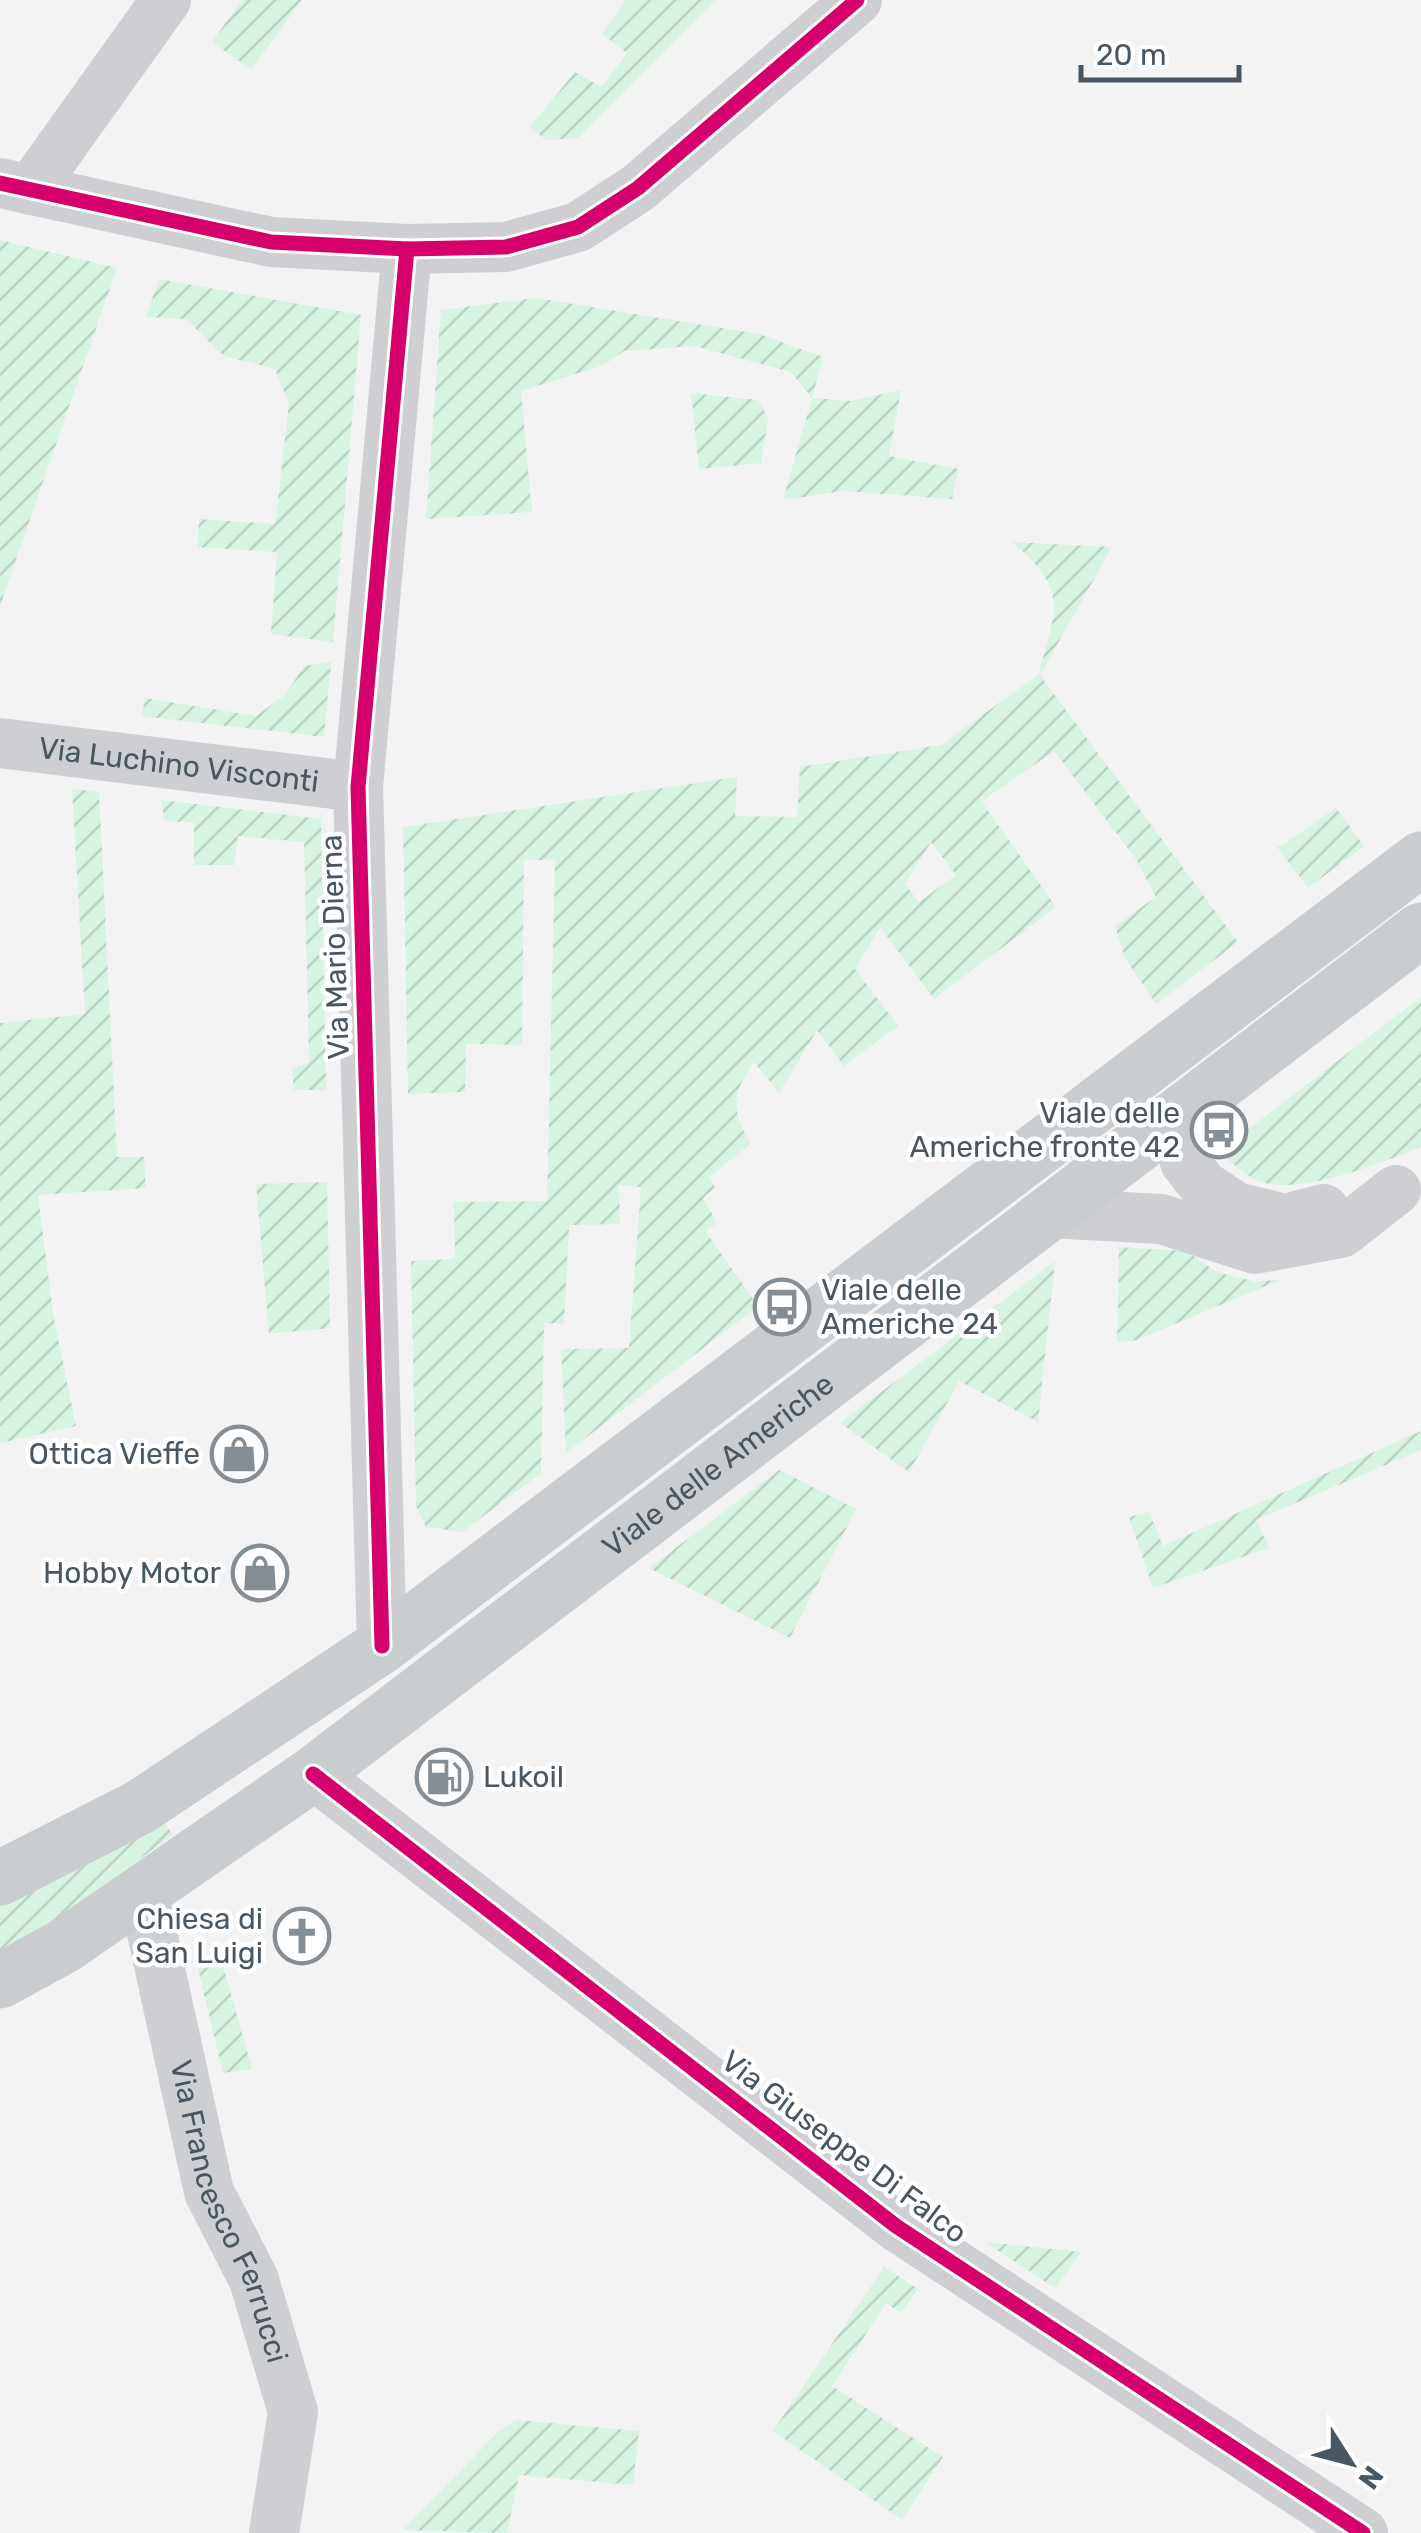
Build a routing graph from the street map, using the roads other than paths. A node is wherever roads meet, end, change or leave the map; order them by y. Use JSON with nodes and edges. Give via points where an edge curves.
{"nodes":[{"id":1,"x":166,"y":0,"type":"edge"},
{"id":2,"x":858,"y":0,"type":"edge"},
{"id":3,"x":15,"y":187,"type":"edge"},
{"id":4,"x":406,"y":250,"type":"junction"},
{"id":5,"x":0,"y":742,"type":"edge"},
{"id":6,"x":358,"y":787,"type":"junction"},
{"id":7,"x":1421,"y":859,"type":"edge"},
{"id":8,"x":1421,"y":930,"type":"edge"},
{"id":9,"x":1174,"y":1116,"type":"junction"},
{"id":10,"x":1409,"y":1187,"type":"edge"},
{"id":11,"x":1048,"y":1213,"type":"junction"},
{"id":12,"x":382,"y":1646,"type":"junction"},
{"id":13,"x":314,"y":1774,"type":"junction"},
{"id":14,"x":0,"y":1878,"type":"edge"},
{"id":15,"x":142,"y":1892,"type":"junction"},
{"id":16,"x":0,"y":1981,"type":"edge"},
{"id":17,"x":274,"y":2533,"type":"edge"},
{"id":18,"x":1364,"y":2533,"type":"edge"}],
"edges":[{"from":1,"to":3,"type":"street"},
{"from":2,"to":4,"type":"street","via":[[638,188],[578,228],[506,248]]},
{"from":3,"to":4,"type":"street","via":[[271,242]]},
{"from":4,"to":6,"type":"street","name":"Via Mario Dierna"},
{"from":5,"to":6,"type":"street","name":"Via Luchino Visconti"},
{"from":6,"to":12,"type":"street","name":"Via Mario Dierna"},
{"from":7,"to":12,"type":"main road","name":"Viale delle Americhe"},
{"from":8,"to":9,"type":"main road","name":"Viale delle Americhe"},
{"from":9,"to":10,"type":"street","via":[[1185,1162],[1236,1207],[1285,1219]]},
{"from":9,"to":11,"type":"main road","name":"Viale delle Americhe"},
{"from":10,"to":11,"type":"street","via":[[1341,1233],[1254,1249],[1161,1218]]},
{"from":11,"to":13,"type":"main road","name":"Viale delle Americhe"},
{"from":12,"to":14,"type":"main road","name":"Viale delle Americhe","via":[[140,1807]]},
{"from":13,"to":15,"type":"main road","name":"Viale delle Americhe"},
{"from":13,"to":18,"type":"street","name":"Via Giuseppe Di Falco","via":[[896,2226]]},
{"from":15,"to":16,"type":"main road","name":"Viale delle Americhe"},
{"from":15,"to":17,"type":"street","name":"Via Francesco Ferrucci","via":[[209,2192],[254,2280],[293,2412]]}]}
